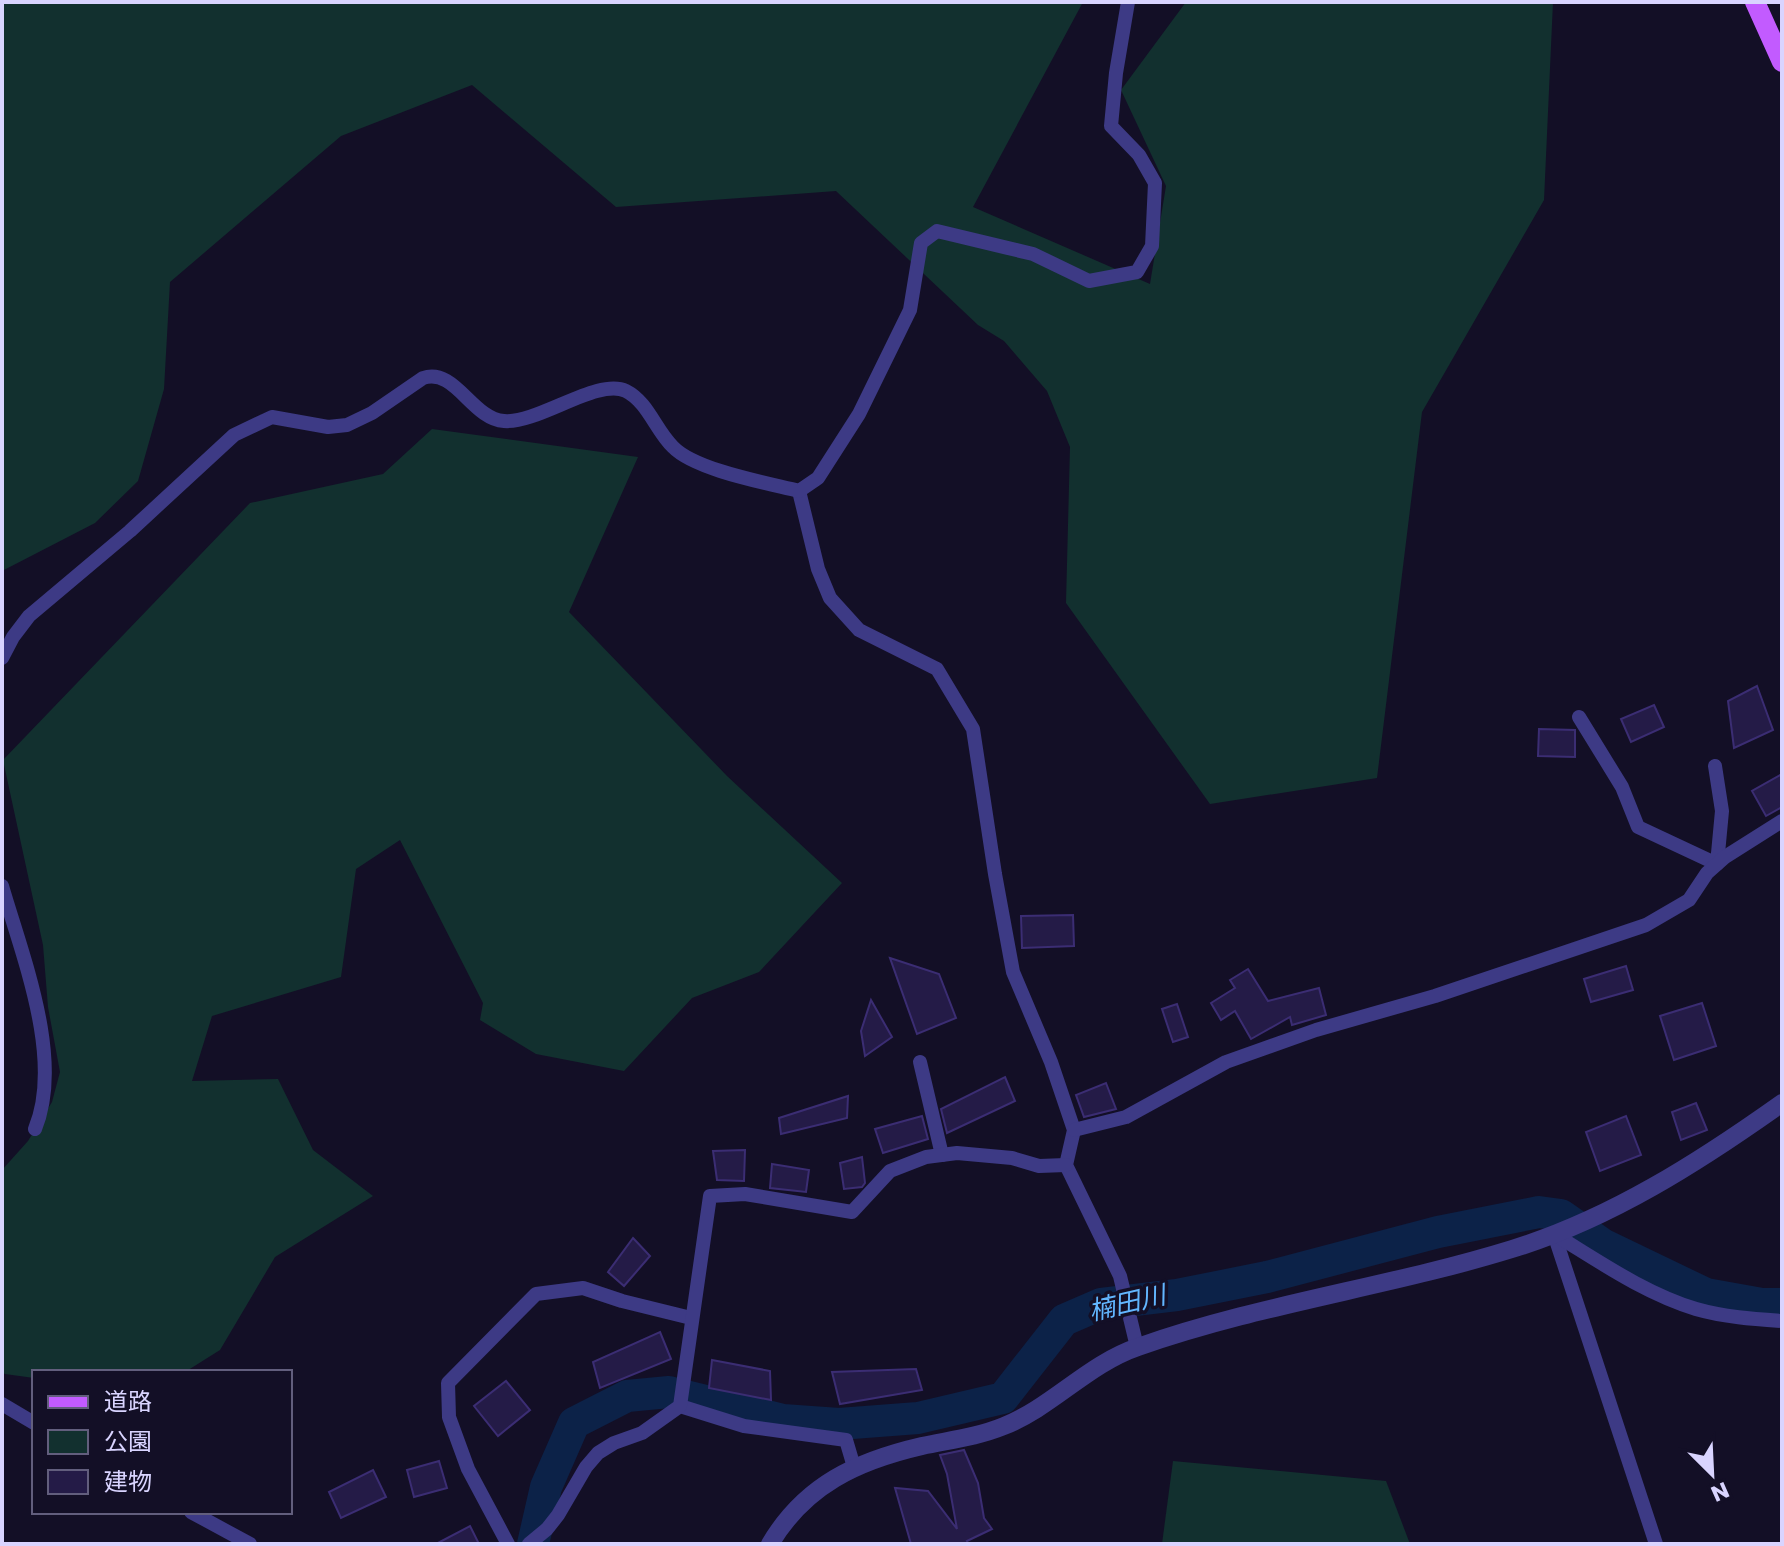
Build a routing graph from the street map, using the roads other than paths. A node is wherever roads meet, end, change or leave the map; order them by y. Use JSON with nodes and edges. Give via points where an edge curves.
{"nodes":[{"id":1,"x":1128,"y":2,"type":"edge"},
{"id":2,"x":1755,"y":2,"type":"edge"},
{"id":3,"x":1782,"y":62,"type":"edge"},
{"id":4,"x":799,"y":491,"type":"junction"},
{"id":5,"x":2,"y":658,"type":"edge"},
{"id":6,"x":1579,"y":717,"type":"dead end"},
{"id":7,"x":1715,"y":766,"type":"dead end"},
{"id":8,"x":1782,"y":821,"type":"edge"},
{"id":9,"x":1717,"y":864,"type":"junction"},
{"id":10,"x":2,"y":886,"type":"edge"},
{"id":11,"x":920,"y":1062,"type":"dead end"},
{"id":12,"x":1782,"y":1103,"type":"edge"},
{"id":13,"x":35,"y":1129,"type":"dead end"},
{"id":14,"x":1074,"y":1130,"type":"junction"},
{"id":15,"x":942,"y":1155,"type":"junction"},
{"id":16,"x":1066,"y":1165,"type":"junction"},
{"id":17,"x":1554,"y":1234,"type":"junction"},
{"id":18,"x":691,"y":1318,"type":"junction"},
{"id":19,"x":1782,"y":1321,"type":"edge"},
{"id":20,"x":1137,"y":1347,"type":"junction"},
{"id":21,"x":681,"y":1396,"type":"junction"},
{"id":22,"x":2,"y":1404,"type":"edge"},
{"id":23,"x":32,"y":1422,"type":"edge"},
{"id":24,"x":854,"y":1467,"type":"junction"},
{"id":25,"x":195,"y":1514,"type":"edge"},
{"id":26,"x":250,"y":1544,"type":"edge"},
{"id":27,"x":508,"y":1544,"type":"edge"},
{"id":28,"x":529,"y":1544,"type":"edge"},
{"id":29,"x":770,"y":1544,"type":"edge"},
{"id":30,"x":1656,"y":1544,"type":"edge"}],
"edges":[{"from":1,"to":4,"type":"street","via":[[1111,126],[1139,155],[1155,183],[1152,246],[1137,272],[1089,281],[1033,254],[937,231],[921,243],[910,310],[859,414],[818,478]]},
{"from":2,"to":3,"type":"main road"},
{"from":4,"to":5,"type":"street","via":[[688,458],[673,448],[626,391],[594,392],[507,422],[484,414],[432,375],[347,425],[328,427],[272,417],[234,435],[29,616]]},
{"from":4,"to":14,"type":"street","via":[[830,598],[859,630],[937,669],[973,729],[1013,972]]},
{"from":6,"to":9,"type":"street","via":[[1622,787],[1638,827]]},
{"from":7,"to":9,"type":"street","via":[[1722,811]]},
{"from":8,"to":9,"type":"street"},
{"from":9,"to":14,"type":"street","via":[[1689,900],[1646,925],[1226,1062],[1126,1117]]},
{"from":10,"to":13,"type":"street","via":[[39,1015],[42,1111]]},
{"from":11,"to":15,"type":"street"},
{"from":12,"to":17,"type":"street","via":[[1675,1173]]},
{"from":14,"to":16,"type":"street"},
{"from":15,"to":16,"type":"street"},
{"from":15,"to":18,"type":"street","via":[[890,1171],[852,1212],[745,1194],[710,1196]]},
{"from":16,"to":20,"type":"street","via":[[1120,1276]]},
{"from":17,"to":19,"type":"street","via":[[1659,1295],[1738,1318]]},
{"from":17,"to":20,"type":"street"},
{"from":17,"to":30,"type":"street"},
{"from":18,"to":21,"type":"street"},
{"from":18,"to":27,"type":"street","via":[[583,1288],[536,1294],[448,1383],[449,1417],[468,1469]]},
{"from":20,"to":24,"type":"street","via":[[1012,1422]]},
{"from":21,"to":24,"type":"street","via":[[744,1426],[846,1440]]},
{"from":21,"to":28,"type":"street","via":[[642,1433],[598,1453],[558,1515]]},
{"from":22,"to":23,"type":"street"},
{"from":24,"to":29,"type":"street","via":[[799,1505]]},
{"from":25,"to":26,"type":"street"}]}
